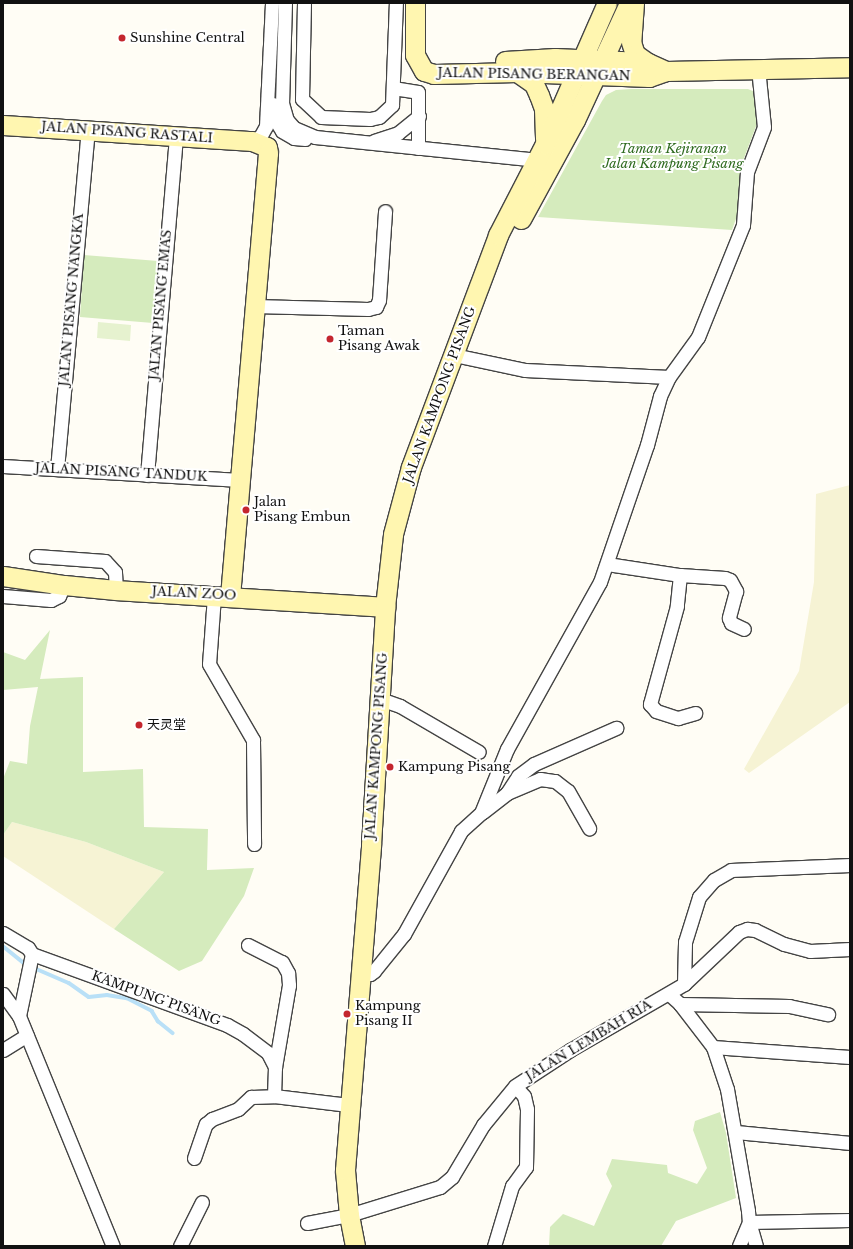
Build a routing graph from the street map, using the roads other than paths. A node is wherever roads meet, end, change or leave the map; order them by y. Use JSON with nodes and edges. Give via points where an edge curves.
{"nodes":[{"id":1,"x":272,"y":3,"type":"edge"},
{"id":2,"x":285,"y":3,"type":"edge"},
{"id":3,"x":304,"y":3,"type":"edge"},
{"id":4,"x":396,"y":3,"type":"edge"},
{"id":5,"x":415,"y":3,"type":"edge"},
{"id":6,"x":425,"y":3,"type":"edge"},
{"id":7,"x":607,"y":3,"type":"edge"},
{"id":8,"x":629,"y":3,"type":"edge"},
{"id":9,"x":634,"y":3,"type":"edge"},
{"id":10,"x":269,"y":61,"type":"junction"},
{"id":11,"x":648,"y":63,"type":"junction"},
{"id":12,"x":589,"y":67,"type":"junction"},
{"id":13,"x":850,"y":67,"type":"edge"},
{"id":14,"x":758,"y":68,"type":"junction"},
{"id":15,"x":666,"y":71,"type":"junction"},
{"id":16,"x":517,"y":72,"type":"junction"},
{"id":17,"x":393,"y":88,"type":"junction"},
{"id":18,"x":419,"y":116,"type":"junction"},
{"id":19,"x":3,"y":125,"type":"edge"},
{"id":20,"x":285,"y":126,"type":"junction"},
{"id":21,"x":88,"y":130,"type":"junction"},
{"id":22,"x":176,"y":136,"type":"junction"},
{"id":23,"x":252,"y":141,"type":"junction"},
{"id":24,"x":368,"y":143,"type":"junction"},
{"id":25,"x":545,"y":144,"type":"junction"},
{"id":26,"x":418,"y":148,"type":"junction"},
{"id":27,"x":536,"y":160,"type":"junction"},
{"id":28,"x":385,"y":211,"type":"dead end"},
{"id":29,"x":490,"y":262,"type":"junction"},
{"id":30,"x":254,"y":306,"type":"junction"},
{"id":31,"x":454,"y":355,"type":"junction"},
{"id":32,"x":668,"y":377,"type":"junction"},
{"id":33,"x":3,"y":466,"type":"edge"},
{"id":34,"x":57,"y":469,"type":"junction"},
{"id":35,"x":147,"y":474,"type":"junction"},
{"id":36,"x":238,"y":480,"type":"junction"},
{"id":37,"x":36,"y":556,"type":"dead end"},
{"id":38,"x":391,"y":558,"type":"junction"},
{"id":39,"x":607,"y":564,"type":"junction"},
{"id":40,"x":680,"y":575,"type":"junction"},
{"id":41,"x":3,"y":576,"type":"edge"},
{"id":42,"x":64,"y":585,"type":"junction"},
{"id":43,"x":116,"y":590,"type":"junction"},
{"id":44,"x":3,"y":596,"type":"edge"},
{"id":45,"x":222,"y":596,"type":"junction"},
{"id":46,"x":385,"y":607,"type":"junction"},
{"id":47,"x":744,"y":629,"type":"dead end"},
{"id":48,"x":382,"y":662,"type":"junction"},
{"id":49,"x":380,"y":699,"type":"junction"},
{"id":50,"x":695,"y":713,"type":"dead end"},
{"id":51,"x":616,"y":728,"type":"dead end"},
{"id":52,"x":479,"y":752,"type":"dead end"},
{"id":53,"x":507,"y":793,"type":"junction"},
{"id":54,"x":481,"y":813,"type":"junction"},
{"id":55,"x":589,"y":828,"type":"dead end"},
{"id":56,"x":254,"y":844,"type":"dead end"},
{"id":57,"x":849,"y":867,"type":"edge"},
{"id":58,"x":3,"y":933,"type":"edge"},
{"id":59,"x":248,"y":945,"type":"dead end"},
{"id":60,"x":850,"y":949,"type":"edge"},
{"id":61,"x":32,"y":963,"type":"junction"},
{"id":62,"x":360,"y":974,"type":"junction"},
{"id":63,"x":684,"y":984,"type":"junction"},
{"id":64,"x":3,"y":994,"type":"edge"},
{"id":65,"x":669,"y":994,"type":"junction"},
{"id":66,"x":680,"y":1004,"type":"junction"},
{"id":67,"x":828,"y":1014,"type":"dead end"},
{"id":68,"x":19,"y":1016,"type":"junction"},
{"id":69,"x":27,"y":1035,"type":"junction"},
{"id":70,"x":713,"y":1047,"type":"junction"},
{"id":71,"x":3,"y":1050,"type":"edge"},
{"id":72,"x":850,"y":1058,"type":"edge"},
{"id":73,"x":275,"y":1067,"type":"junction"},
{"id":74,"x":515,"y":1086,"type":"junction"},
{"id":75,"x":274,"y":1096,"type":"junction"},
{"id":76,"x":348,"y":1105,"type":"junction"},
{"id":77,"x":736,"y":1132,"type":"junction"},
{"id":78,"x":850,"y":1143,"type":"edge"},
{"id":79,"x":194,"y":1158,"type":"dead end"},
{"id":80,"x":202,"y":1202,"type":"dead end"},
{"id":81,"x":349,"y":1215,"type":"junction"},
{"id":82,"x":850,"y":1220,"type":"edge"},
{"id":83,"x":749,"y":1222,"type":"junction"},
{"id":84,"x":307,"y":1223,"type":"dead end"},
{"id":85,"x":112,"y":1246,"type":"edge"},
{"id":86,"x":180,"y":1246,"type":"edge"},
{"id":87,"x":355,"y":1246,"type":"edge"},
{"id":88,"x":494,"y":1246,"type":"edge"},
{"id":89,"x":740,"y":1246,"type":"edge"},
{"id":90,"x":756,"y":1246,"type":"edge"}],
"edges":[{"from":1,"to":10,"type":"street"},
{"from":2,"to":20,"type":"street","via":[[282,103]]},
{"from":3,"to":17,"type":"street","via":[[301,95],[313,111],[325,117],[376,118],[392,105]]},
{"from":4,"to":17,"type":"street"},
{"from":5,"to":16,"type":"main road","name":"JALAN PISANG BERANGAN","via":[[415,56],[424,71],[434,74]]},
{"from":6,"to":12,"type":"main road","name":"JALAN PISANG BERANGAN","via":[[424,52],[428,58],[436,62]]},
{"from":7,"to":12,"type":"main road","name":"JALAN KAMPONG PISANG"},
{"from":8,"to":12,"type":"main road","name":"JALAN KAMPONG PISANG"},
{"from":9,"to":11,"type":"main road","via":[[630,42],[635,54]]},
{"from":10,"to":20,"type":"street","via":[[274,118]]},
{"from":10,"to":23,"type":"street","via":[[266,126],[260,137]]},
{"from":11,"to":12,"type":"main road","name":"JALAN PISANG BERANGAN"},
{"from":11,"to":15,"type":"main road","name":"JALAN PISANG BERANGAN"},
{"from":12,"to":15,"type":"main road","name":"JALAN PISANG BERANGAN","via":[[649,77]]},
{"from":12,"to":16,"type":"main road","name":"JALAN PISANG BERANGAN"},
{"from":12,"to":25,"type":"main road","name":"JALAN KAMPONG PISANG"},
{"from":12,"to":29,"type":"main road","name":"JALAN KAMPONG PISANG","via":[[575,120],[511,236]]},
{"from":13,"to":14,"type":"main road","name":"JALAN PISANG BERANGAN"},
{"from":14,"to":15,"type":"main road","name":"JALAN PISANG BERANGAN"},
{"from":14,"to":32,"type":"street","via":[[764,127],[747,172],[744,225],[698,337]]},
{"from":16,"to":25,"type":"main road","via":[[534,84],[539,95],[544,109]]},
{"from":17,"to":18,"type":"street","via":[[418,92]]},
{"from":18,"to":24,"type":"street","via":[[398,133]]},
{"from":18,"to":26,"type":"street"},
{"from":19,"to":21,"type":"main road","name":"JALAN PISANG RASTALI"},
{"from":20,"to":24,"type":"street","via":[[302,139],[315,137]]},
{"from":21,"to":22,"type":"main road","name":"JALAN PISANG RASTALI"},
{"from":21,"to":34,"type":"street","name":"JALAN PISANG NANGKA"},
{"from":22,"to":23,"type":"main road","name":"JALAN PISANG RASTALI"},
{"from":22,"to":35,"type":"street","name":"JALAN PISANG EMAS"},
{"from":23,"to":30,"type":"main road","via":[[264,144],[268,153]]},
{"from":24,"to":26,"type":"street"},
{"from":25,"to":27,"type":"main road","name":"JALAN KAMPONG PISANG"},
{"from":26,"to":27,"type":"street"},
{"from":27,"to":29,"type":"main road","name":"JALAN KAMPONG PISANG","via":[[498,235]]},
{"from":28,"to":30,"type":"street","via":[[379,300],[376,307],[368,309]]},
{"from":29,"to":31,"type":"main road","name":"JALAN KAMPONG PISANG"},
{"from":30,"to":36,"type":"main road"},
{"from":31,"to":32,"type":"street","via":[[525,370]]},
{"from":31,"to":38,"type":"main road","name":"JALAN KAMPONG PISANG","via":[[411,467],[393,534]]},
{"from":32,"to":39,"type":"street"},
{"from":33,"to":34,"type":"street","name":"JALAN PISANG TANDUK"},
{"from":34,"to":35,"type":"street","name":"JALAN PISANG TANDUK"},
{"from":35,"to":36,"type":"street","name":"JALAN PISANG TANDUK"},
{"from":36,"to":45,"type":"main road"},
{"from":37,"to":43,"type":"street","via":[[105,561],[115,572]]},
{"from":38,"to":46,"type":"main road","name":"JALAN KAMPONG PISANG"},
{"from":38,"to":48,"type":"main road","via":[[396,580],[392,645]]},
{"from":39,"to":40,"type":"street"},
{"from":39,"to":54,"type":"street","via":[[600,582],[507,749]]},
{"from":40,"to":47,"type":"street","via":[[730,580],[736,591],[729,618],[731,623]]},
{"from":40,"to":50,"type":"street","via":[[678,606],[650,704],[656,711],[678,718]]},
{"from":41,"to":42,"type":"main road","name":"JALAN ZOO"},
{"from":42,"to":43,"type":"main road","name":"JALAN ZOO"},
{"from":42,"to":44,"type":"street","via":[[59,596],[51,600]]},
{"from":43,"to":45,"type":"main road","name":"JALAN ZOO"},
{"from":45,"to":46,"type":"main road","name":"JALAN ZOO"},
{"from":45,"to":56,"type":"street","via":[[209,664],[252,740]]},
{"from":46,"to":48,"type":"main road","name":"JALAN KAMPONG PISANG"},
{"from":48,"to":49,"type":"main road","name":"JALAN KAMPONG PISANG"},
{"from":49,"to":52,"type":"street","via":[[400,706]]},
{"from":49,"to":62,"type":"main road","name":"JALAN KAMPONG PISANG"},
{"from":51,"to":53,"type":"street","via":[[534,764],[518,776]]},
{"from":53,"to":54,"type":"street"},
{"from":53,"to":55,"type":"street","via":[[540,779],[555,781],[568,791]]},
{"from":54,"to":62,"type":"street","via":[[461,831],[404,934],[374,971],[370,974]]},
{"from":57,"to":63,"type":"street","via":[[731,870],[714,880],[699,897],[685,942]]},
{"from":58,"to":61,"type":"street","name":"KAMPUNG PISANG","via":[[28,948]]},
{"from":59,"to":73,"type":"street","via":[[282,962],[288,973],[289,984]]},
{"from":60,"to":63,"type":"street","name":"JALAN LEMBAH RIA","via":[[810,951],[747,929],[739,932]]},
{"from":61,"to":68,"type":"street"},
{"from":61,"to":73,"type":"street","name":"KAMPUNG PISANG","via":[[227,1025],[261,1046]]},
{"from":62,"to":76,"type":"main road","name":"JALAN KAMPONG PISANG"},
{"from":63,"to":65,"type":"street","name":"JALAN LEMBAH RIA"},
{"from":64,"to":68,"type":"street"},
{"from":65,"to":66,"type":"street"},
{"from":65,"to":74,"type":"street","name":"JALAN LEMBAH RIA","via":[[570,1050]]},
{"from":66,"to":67,"type":"street","via":[[789,1006]]},
{"from":66,"to":70,"type":"street"},
{"from":68,"to":69,"type":"street"},
{"from":69,"to":71,"type":"street"},
{"from":69,"to":85,"type":"street"},
{"from":70,"to":72,"type":"street"},
{"from":70,"to":77,"type":"street","via":[[727,1089]]},
{"from":73,"to":75,"type":"street"},
{"from":74,"to":81,"type":"street","name":"JALAN LEMBAH RIA","via":[[483,1125],[452,1177],[440,1187]]},
{"from":74,"to":88,"type":"street","via":[[524,1096],[527,1109],[526,1167],[512,1186]]},
{"from":75,"to":76,"type":"street"},
{"from":75,"to":79,"type":"street","via":[[251,1097],[238,1109],[212,1119],[201,1135]]},
{"from":76,"to":81,"type":"main road","name":"JALAN KAMPONG PISANG","via":[[345,1170]]},
{"from":77,"to":78,"type":"street"},
{"from":77,"to":83,"type":"street"},
{"from":80,"to":86,"type":"street"},
{"from":81,"to":84,"type":"street","name":"JALAN LEMBAH RIA"},
{"from":81,"to":87,"type":"main road","name":"JALAN KAMPONG PISANG"},
{"from":82,"to":83,"type":"street"},
{"from":83,"to":89,"type":"street"},
{"from":83,"to":90,"type":"street"}]}
